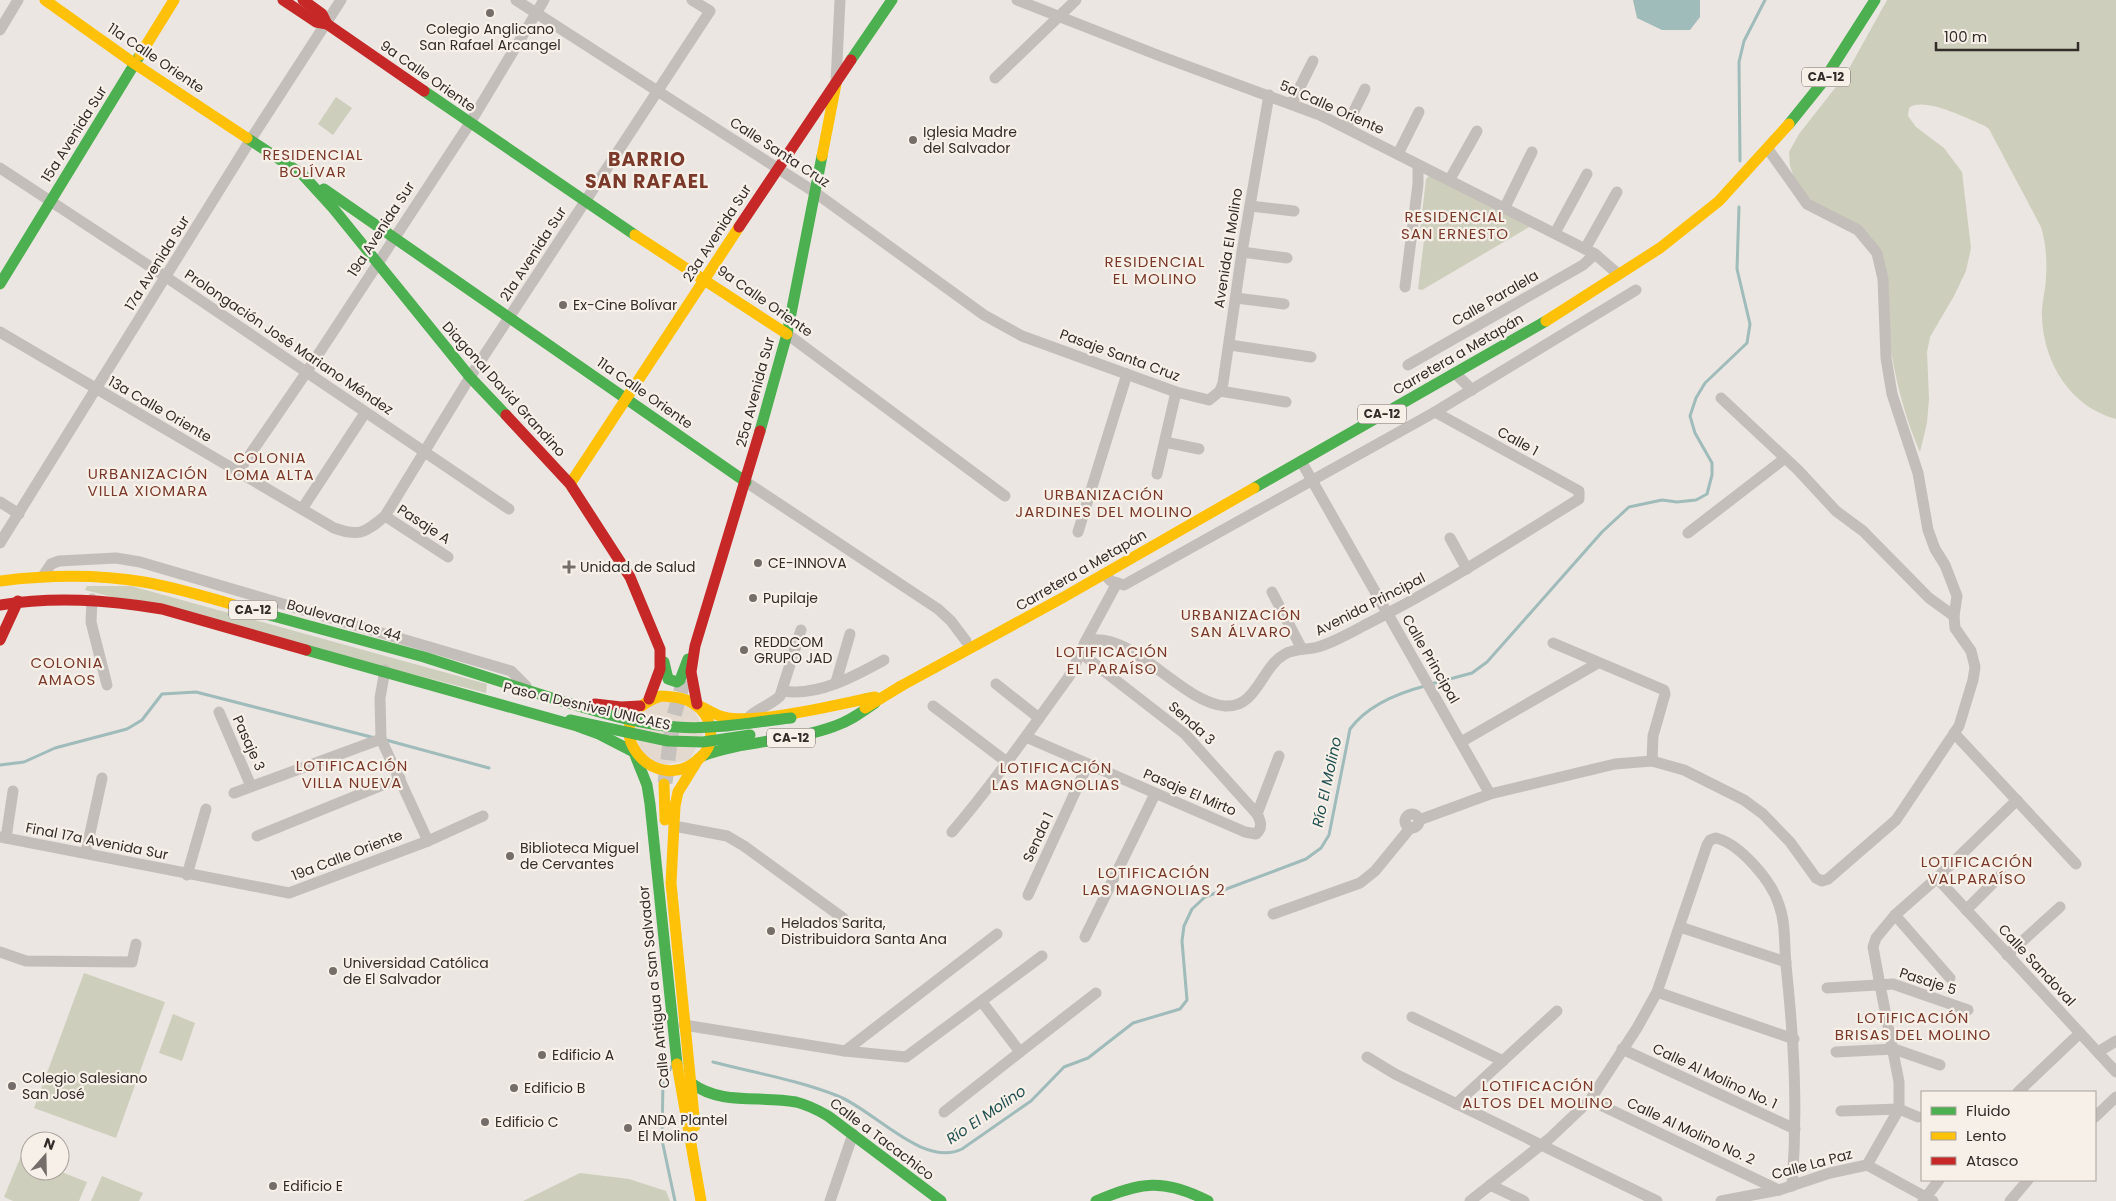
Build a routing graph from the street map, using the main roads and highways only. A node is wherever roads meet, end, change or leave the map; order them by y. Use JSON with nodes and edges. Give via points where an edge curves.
{"nodes":[{"id":1,"x":45,"y":0,"type":"edge"},
{"id":2,"x":174,"y":0,"type":"edge"},
{"id":3,"x":283,"y":0,"type":"edge"},
{"id":4,"x":303,"y":0,"type":"edge"},
{"id":5,"x":892,"y":0,"type":"edge"},
{"id":6,"x":1875,"y":0,"type":"edge"},
{"id":7,"x":327,"y":24,"type":"junction"},
{"id":8,"x":135,"y":64,"type":"junction"},
{"id":9,"x":836,"y":84,"type":"junction"},
{"id":10,"x":251,"y":139,"type":"joint"},
{"id":11,"x":302,"y":174,"type":"junction"},
{"id":12,"x":705,"y":279,"type":"junction"},
{"id":13,"x":0,"y":284,"type":"edge"},
{"id":14,"x":786,"y":334,"type":"junction"},
{"id":15,"x":627,"y":398,"type":"junction"},
{"id":16,"x":746,"y":482,"type":"junction"},
{"id":17,"x":570,"y":484,"type":"junction"},
{"id":18,"x":68,"y":574,"type":"junction"},
{"id":19,"x":0,"y":581,"type":"edge"},
{"id":20,"x":141,"y":581,"type":"junction"},
{"id":21,"x":92,"y":599,"type":"junction"},
{"id":22,"x":22,"y":601,"type":"junction"},
{"id":23,"x":0,"y":605,"type":"edge"},
{"id":24,"x":0,"y":640,"type":"edge"},
{"id":25,"x":658,"y":642,"type":"junction"},
{"id":26,"x":696,"y":642,"type":"junction"},
{"id":27,"x":684,"y":680,"type":"tunnel mouth"},
{"id":28,"x":500,"y":681,"type":"junction"},
{"id":29,"x":901,"y":686,"type":"joint"},
{"id":30,"x":473,"y":695,"type":"junction"},
{"id":31,"x":875,"y":700,"type":"junction"},
{"id":32,"x":644,"y":702,"type":"junction"},
{"id":33,"x":698,"y":705,"type":"junction"},
{"id":34,"x":778,"y":715,"type":"junction"},
{"id":35,"x":793,"y":723,"type":"junction"},
{"id":36,"x":782,"y":739,"type":"junction"},
{"id":37,"x":634,"y":753,"type":"junction"},
{"id":38,"x":700,"y":757,"type":"junction"},
{"id":39,"x":664,"y":784,"type":"tunnel mouth"},
{"id":40,"x":671,"y":884,"type":"junction"},
{"id":41,"x":692,"y":1083,"type":"junction"},
{"id":42,"x":680,"y":1088,"type":"junction"},
{"id":43,"x":693,"y":1096,"type":"junction"},
{"id":44,"x":740,"y":1099,"type":"junction"},
{"id":45,"x":694,"y":1157,"type":"junction"},
{"id":46,"x":935,"y":1200,"type":"edge"},
{"id":47,"x":701,"y":1201,"type":"edge"},
{"id":48,"x":1096,"y":1201,"type":"edge"},
{"id":49,"x":1208,"y":1201,"type":"edge"}],
"edges":[{"from":1,"to":8,"type":"main road","name":"11a Calle Oriente"},
{"from":2,"to":8,"type":"main road","name":"15a Avenida Sur"},
{"from":3,"to":7,"type":"main road","name":"9a Calle Oriente","via":[[316,22]]},
{"from":4,"to":7,"type":"main road","name":"9a Calle Oriente","via":[[322,14]]},
{"from":5,"to":9,"type":"main road","name":"23a Avenida Sur"},
{"from":6,"to":29,"type":"main road","name":"Carretera a Metapán","number":"CA-12","via":[[1822,83],[1768,149],[1719,201],[1660,248],[1541,324],[1104,574],[969,644],[948,662]]},
{"from":7,"to":12,"type":"main road","name":"9a Calle Oriente","via":[[585,202]]},
{"from":8,"to":10,"type":"main road","name":"11a Calle Oriente"},
{"from":8,"to":13,"type":"main road","name":"15a Avenida Sur"},
{"from":9,"to":12,"type":"main road","name":"23a Avenida Sur"},
{"from":9,"to":14,"type":"main road","name":"25a Avenida Sur"},
{"from":10,"to":11,"type":"main road","name":"Diagonal David Grandino"},
{"from":11,"to":15,"type":"main road","name":"11a Calle Oriente"},
{"from":11,"to":17,"type":"main road","name":"Diagonal David Grandino","via":[[470,377]]},
{"from":12,"to":14,"type":"main road","name":"9a Calle Oriente"},
{"from":12,"to":15,"type":"main road","name":"23a Avenida Sur"},
{"from":14,"to":16,"type":"main road","name":"25a Avenida Sur"},
{"from":15,"to":16,"type":"main road","name":"11a Calle Oriente"},
{"from":15,"to":17,"type":"main road","name":"23a Avenida Sur"},
{"from":16,"to":26,"type":"main road","name":"25a Avenida Sur"},
{"from":17,"to":25,"type":"main road","name":"Diagonal David Grandino","via":[[630,577]]},
{"from":18,"to":19,"type":"main road","name":"Boulevard Los 44","number":"CA-12"},
{"from":18,"to":20,"type":"main road","name":"Boulevard Los 44","number":"CA-12"},
{"from":18,"to":22,"type":"main road","via":[[74,582],[70,590],[37,593]]},
{"from":20,"to":21,"type":"main road","via":[[83,584],[80,593]]},
{"from":20,"to":28,"type":"main road","name":"Boulevard Los 44","number":"CA-12"},
{"from":21,"to":22,"type":"main road","number":"CA-12"},
{"from":21,"to":30,"type":"main road","number":"CA-12","via":[[162,609]]},
{"from":22,"to":23,"type":"main road","number":"CA-12"},
{"from":22,"to":24,"type":"main road"},
{"from":25,"to":26,"type":"main road","via":[[666,676],[672,682],[680,680]]},
{"from":25,"to":32,"type":"main road","name":"Diagonal David Grandino","via":[[661,664]]},
{"from":26,"to":27,"type":"main road"},
{"from":26,"to":33,"type":"main road","name":"25a Avenida Sur","via":[[691,672]]},
{"from":28,"to":32,"type":"main road","number":"CA-12","via":[[588,703],[621,707]]},
{"from":28,"to":35,"type":"main road","name":"Paso a Desnivel UNICAES","bridge":true,"via":[[611,715],[677,727]]},
{"from":29,"to":31,"type":"main road","name":"Paso a Desnivel UNICAES"},
{"from":30,"to":35,"type":"main road","name":"Paso a Desnivel UNICAES","bridge":true,"via":[[570,720],[668,740],[704,742]]},
{"from":30,"to":37,"type":"main road","number":"CA-12","via":[[599,734]]},
{"from":31,"to":34,"type":"main road","number":"CA-12"},
{"from":31,"to":35,"type":"main road","name":"Paso a Desnivel UNICAES"},
{"from":31,"to":36,"type":"main road","number":"CA-12","via":[[852,719],[831,728]]},
{"from":32,"to":33,"type":"main road","via":[[656,696],[671,696]]},
{"from":32,"to":37,"type":"main road","via":[[629,727]]},
{"from":33,"to":34,"type":"main road","number":"CA-12","via":[[730,718]]},
{"from":33,"to":38,"type":"main road","via":[[707,716],[711,729],[708,744]]},
{"from":34,"to":36,"type":"main road"},
{"from":36,"to":38,"type":"main road","number":"CA-12","via":[[726,748]]},
{"from":37,"to":38,"type":"main road","via":[[652,766],[667,770],[686,767]]},
{"from":37,"to":42,"type":"main road","name":"Calle Antigua a San Salvador","via":[[647,785],[650,804]]},
{"from":38,"to":40,"type":"main road","name":"Calle Antigua a San Salvador","via":[[678,792]]},
{"from":39,"to":40,"type":"main road","via":[[666,870]]},
{"from":40,"to":41,"type":"main road","name":"Calle Antigua a San Salvador"},
{"from":41,"to":43,"type":"main road","name":"Calle Antigua a San Salvador"},
{"from":41,"to":44,"type":"main road","via":[[711,1095]]},
{"from":42,"to":43,"type":"main road"},
{"from":42,"to":45,"type":"main road","name":"Calle Antigua a San Salvador"},
{"from":43,"to":44,"type":"main road","via":[[714,1104]]},
{"from":43,"to":45,"type":"main road","name":"Calle Antigua a San Salvador"},
{"from":44,"to":46,"type":"main road","name":"Calle a Tacachico","via":[[774,1099],[812,1107],[852,1134]]},
{"from":45,"to":47,"type":"main road","name":"Calle Antigua a San Salvador"},
{"from":48,"to":49,"type":"main road","via":[[1128,1187],[1148,1183],[1173,1186]]}]}
